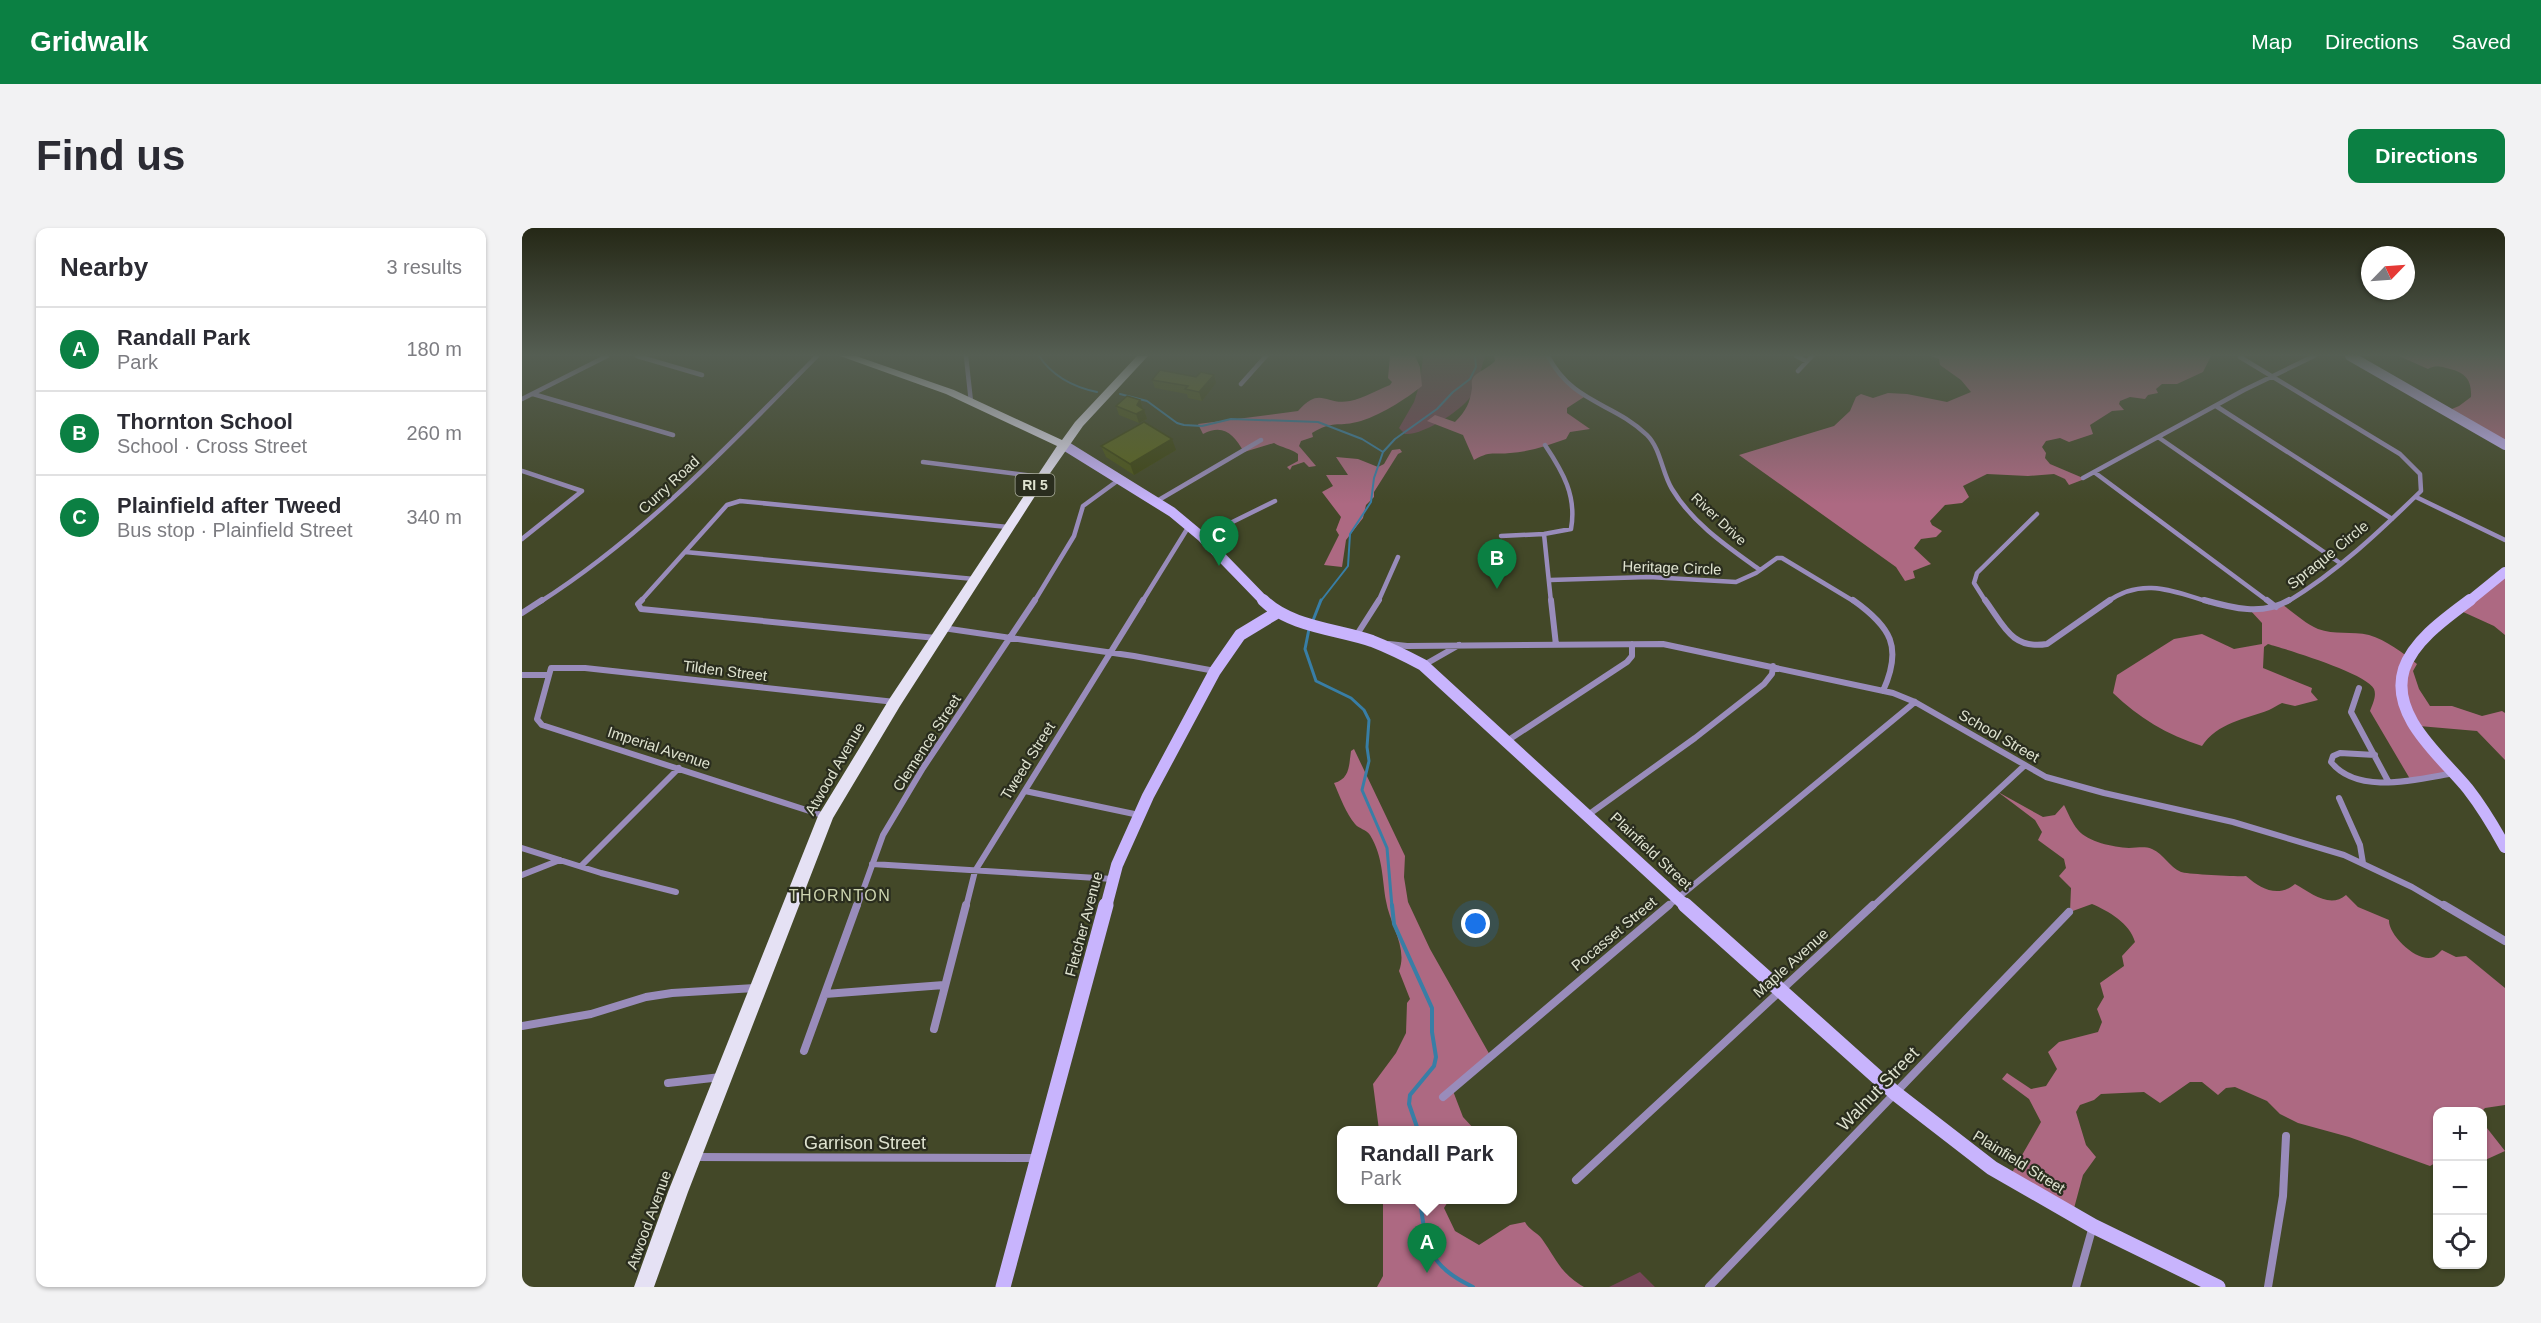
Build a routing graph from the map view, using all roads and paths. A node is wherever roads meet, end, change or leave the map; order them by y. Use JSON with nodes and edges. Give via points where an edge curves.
{"nodes":[{"id":1,"x":572,"y":405,"type":"edge"},
{"id":2,"x":768,"y":405,"type":"edge"},
{"id":3,"x":977,"y":405,"type":"edge"},
{"id":4,"x":1096,"y":405,"type":"edge"},
{"id":5,"x":1599,"y":405,"type":"edge"},
{"id":6,"x":2319,"y":405,"type":"edge"},
{"id":7,"x":2436,"y":405,"type":"edge"},
{"id":8,"x":2216,"y":406,"type":"joint"},
{"id":9,"x":673,"y":435,"type":"dead end"},
{"id":10,"x":2158,"y":437,"type":"junction"},
{"id":11,"x":1261,"y":440,"type":"dead end"},
{"id":12,"x":1064,"y":445,"type":"junction"},
{"id":13,"x":1545,"y":445,"type":"dead end"},
{"id":14,"x":2505,"y":445,"type":"edge"},
{"id":15,"x":922,"y":462,"type":"dead end"},
{"id":16,"x":522,"y":471,"type":"edge"},
{"id":17,"x":2094,"y":472,"type":"junction"},
{"id":18,"x":1041,"y":477,"type":"junction"},
{"id":19,"x":2083,"y":478,"type":"dead end"},
{"id":20,"x":1120,"y":479,"type":"junction"},
{"id":21,"x":2416,"y":497,"type":"junction"},
{"id":22,"x":1157,"y":501,"type":"junction"},
{"id":23,"x":1275,"y":501,"type":"dead end"},
{"id":24,"x":2037,"y":514,"type":"dead end"},
{"id":25,"x":2392,"y":519,"type":"junction"},
{"id":26,"x":1189,"y":526,"type":"junction"},
{"id":27,"x":1008,"y":527,"type":"junction"},
{"id":28,"x":1544,"y":534,"type":"junction"},
{"id":29,"x":1501,"y":536,"type":"dead end"},
{"id":30,"x":1202,"y":537,"type":"junction"},
{"id":31,"x":522,"y":539,"type":"edge"},
{"id":32,"x":2505,"y":540,"type":"edge"},
{"id":33,"x":685,"y":552,"type":"junction"},
{"id":34,"x":1398,"y":557,"type":"dead end"},
{"id":35,"x":2340,"y":563,"type":"junction"},
{"id":36,"x":1760,"y":570,"type":"junction"},
{"id":37,"x":2505,"y":572,"type":"edge"},
{"id":38,"x":975,"y":579,"type":"junction"},
{"id":39,"x":1550,"y":580,"type":"junction"},
{"id":40,"x":2276,"y":607,"type":"junction"},
{"id":41,"x":1278,"y":612,"type":"junction"},
{"id":42,"x":522,"y":613,"type":"edge"},
{"id":43,"x":940,"y":633,"type":"junction"},
{"id":44,"x":1356,"y":636,"type":"junction"},
{"id":45,"x":1011,"y":637,"type":"junction"},
{"id":46,"x":1371,"y":642,"type":"junction"},
{"id":47,"x":1632,"y":644,"type":"junction"},
{"id":48,"x":1460,"y":645,"type":"junction"},
{"id":49,"x":1556,"y":645,"type":"junction"},
{"id":50,"x":1110,"y":652,"type":"junction"},
{"id":51,"x":1423,"y":665,"type":"junction"},
{"id":52,"x":1773,"y":666,"type":"junction"},
{"id":53,"x":550,"y":671,"type":"junction"},
{"id":54,"x":1215,"y":671,"type":"junction"},
{"id":55,"x":522,"y":675,"type":"edge"},
{"id":56,"x":2359,"y":688,"type":"dead end"},
{"id":57,"x":1882,"y":691,"type":"junction"},
{"id":58,"x":895,"y":702,"type":"junction"},
{"id":59,"x":1915,"y":702,"type":"junction"},
{"id":60,"x":1507,"y":741,"type":"junction"},
{"id":61,"x":2374,"y":754,"type":"junction"},
{"id":62,"x":2024,"y":766,"type":"junction"},
{"id":63,"x":679,"y":768,"type":"junction"},
{"id":64,"x":2455,"y":773,"type":"junction"},
{"id":65,"x":2388,"y":782,"type":"junction"},
{"id":66,"x":1024,"y":791,"type":"junction"},
{"id":67,"x":2339,"y":798,"type":"dead end"},
{"id":68,"x":1139,"y":815,"type":"junction"},
{"id":69,"x":1588,"y":815,"type":"junction"},
{"id":70,"x":826,"y":816,"type":"junction"},
{"id":71,"x":2505,"y":847,"type":"edge"},
{"id":72,"x":522,"y":848,"type":"edge"},
{"id":73,"x":561,"y":860,"type":"junction"},
{"id":74,"x":2363,"y":863,"type":"junction"},
{"id":75,"x":872,"y":864,"type":"junction"},
{"id":76,"x":580,"y":866,"type":"junction"},
{"id":77,"x":975,"y":871,"type":"junction"},
{"id":78,"x":522,"y":875,"type":"edge"},
{"id":79,"x":1113,"y":879,"type":"junction"},
{"id":80,"x":676,"y":892,"type":"dead end"},
{"id":81,"x":1678,"y":898,"type":"junction"},
{"id":82,"x":2069,"y":912,"type":"dead end"},
{"id":83,"x":2505,"y":940,"type":"edge"},
{"id":84,"x":944,"y":985,"type":"junction"},
{"id":85,"x":758,"y":988,"type":"junction"},
{"id":86,"x":1780,"y":990,"type":"junction"},
{"id":87,"x":825,"y":994,"type":"junction"},
{"id":88,"x":522,"y":1026,"type":"edge"},
{"id":89,"x":934,"y":1029,"type":"dead end"},
{"id":90,"x":804,"y":1051,"type":"dead end"},
{"id":91,"x":725,"y":1076,"type":"junction"},
{"id":92,"x":668,"y":1083,"type":"dead end"},
{"id":93,"x":1895,"y":1093,"type":"junction"},
{"id":94,"x":1443,"y":1097,"type":"dead end"},
{"id":95,"x":2286,"y":1136,"type":"dead end"},
{"id":96,"x":692,"y":1157,"type":"junction"},
{"id":97,"x":1037,"y":1158,"type":"junction"},
{"id":98,"x":1576,"y":1180,"type":"dead end"},
{"id":99,"x":2093,"y":1226,"type":"junction"},
{"id":100,"x":644,"y":1287,"type":"edge"},
{"id":101,"x":1003,"y":1287,"type":"edge"},
{"id":102,"x":1709,"y":1287,"type":"edge"},
{"id":103,"x":2076,"y":1287,"type":"edge"},
{"id":104,"x":2218,"y":1287,"type":"edge"},
{"id":105,"x":2268,"y":1287,"type":"edge"}],
"edges":[{"from":1,"to":9,"type":"street"},
{"from":2,"to":42,"type":"street","name":"Curry Road","via":[[670,503],[602,561]]},
{"from":3,"to":12,"type":"main road"},
{"from":4,"to":12,"type":"main road","name":"Atwood Avenue","number":"RI 5"},
{"from":5,"to":36,"type":"street","name":"River Drive","via":[[1649,436],[1664,474],[1685,506],[1713,535]]},
{"from":6,"to":21,"type":"street","via":[[2410,461],[2422,480]]},
{"from":7,"to":14,"type":"main road"},
{"from":8,"to":10,"type":"street"},
{"from":8,"to":25,"type":"street"},
{"from":10,"to":17,"type":"street"},
{"from":10,"to":35,"type":"street"},
{"from":11,"to":22,"type":"street"},
{"from":12,"to":18,"type":"main road","name":"Atwood Avenue","number":"RI 5"},
{"from":12,"to":20,"type":"main road","name":"Plainfield Street"},
{"from":13,"to":28,"type":"street","via":[[1570,485],[1574,513],[1569,531]]},
{"from":15,"to":18,"type":"street"},
{"from":16,"to":31,"type":"street","via":[[582,491]]},
{"from":17,"to":19,"type":"street"},
{"from":17,"to":40,"type":"street"},
{"from":18,"to":27,"type":"main road","name":"Atwood Avenue","number":"RI 5"},
{"from":20,"to":22,"type":"main road","name":"Plainfield Street"},
{"from":20,"to":45,"type":"street","name":"Clemence Street","via":[[1083,506],[1074,536]]},
{"from":21,"to":25,"type":"street","name":"Spraque Circle"},
{"from":21,"to":32,"type":"street"},
{"from":22,"to":26,"type":"main road","name":"Plainfield Street"},
{"from":23,"to":30,"type":"street"},
{"from":24,"to":40,"type":"street","name":"Spraque Circle","via":[[1977,573],[1974,583],[2002,626],[2025,645],[2047,644],[2133,587],[2156,587],[2241,609]]},
{"from":25,"to":35,"type":"street","name":"Spraque Circle"},
{"from":26,"to":30,"type":"main road","name":"Plainfield Street"},
{"from":26,"to":50,"type":"street","name":"Tweed Street"},
{"from":27,"to":33,"type":"street","via":[[740,501],[732,502]]},
{"from":27,"to":38,"type":"main road","name":"Atwood Avenue","number":"RI 5"},
{"from":28,"to":29,"type":"street"},
{"from":28,"to":39,"type":"street"},
{"from":30,"to":41,"type":"main road","name":"Plainfield Street","via":[[1260,599]]},
{"from":33,"to":38,"type":"street"},
{"from":33,"to":43,"type":"street","via":[[638,604],[639,608]]},
{"from":34,"to":44,"type":"street","via":[[1383,593]]},
{"from":35,"to":40,"type":"street","name":"Spraque Circle","via":[[2297,597]]},
{"from":36,"to":39,"type":"street","name":"Heritage Circle","via":[[1742,580],[1724,583],[1649,577]]},
{"from":36,"to":57,"type":"street","name":"Heritage Circle","via":[[1782,558],[1874,617],[1887,631],[1893,646],[1892,670]]},
{"from":37,"to":64,"type":"main road","via":[[2433,631],[2401,672],[2401,692],[2409,714],[2425,740]]},
{"from":38,"to":43,"type":"main road","name":"Atwood Avenue","number":"RI 5"},
{"from":39,"to":49,"type":"street"},
{"from":41,"to":44,"type":"main road","name":"Plainfield Street"},
{"from":41,"to":54,"type":"main road","name":"Fletcher Avenue","via":[[1240,635]]},
{"from":43,"to":45,"type":"street"},
{"from":43,"to":58,"type":"main road","name":"Atwood Avenue","number":"RI 5"},
{"from":44,"to":46,"type":"main road","name":"Plainfield Street"},
{"from":45,"to":50,"type":"street"},
{"from":45,"to":75,"type":"street","name":"Clemence Street","via":[[923,768],[883,835]]},
{"from":46,"to":48,"type":"street","name":"School Street"},
{"from":46,"to":51,"type":"main road","name":"Plainfield Street"},
{"from":47,"to":49,"type":"street","name":"School Street"},
{"from":47,"to":52,"type":"street","name":"School Street","via":[[1663,644]]},
{"from":47,"to":60,"type":"street","via":[[1632,656],[1627,662]]},
{"from":48,"to":49,"type":"street","name":"School Street"},
{"from":48,"to":51,"type":"street","name":"School Street"},
{"from":50,"to":54,"type":"street"},
{"from":50,"to":66,"type":"street","name":"Tweed Street"},
{"from":51,"to":60,"type":"main road","name":"Plainfield Street"},
{"from":52,"to":57,"type":"street","name":"School Street"},
{"from":52,"to":69,"type":"street","via":[[1764,684]]},
{"from":53,"to":55,"type":"street","name":"Tilden Street"},
{"from":53,"to":58,"type":"street","name":"Tilden Street","via":[[585,668]]},
{"from":53,"to":63,"type":"street","name":"Imperial Avenue","via":[[538,722]]},
{"from":54,"to":68,"type":"main road","name":"Fletcher Avenue"},
{"from":56,"to":61,"type":"street","via":[[2351,712]]},
{"from":57,"to":59,"type":"street","name":"School Street"},
{"from":58,"to":70,"type":"main road","name":"Atwood Avenue","number":"RI 5"},
{"from":59,"to":62,"type":"street","name":"School Street"},
{"from":59,"to":81,"type":"street","name":"Pocasset Street"},
{"from":60,"to":69,"type":"main road","name":"Plainfield Street"},
{"from":61,"to":65,"type":"street"},
{"from":61,"to":65,"type":"street","via":[[2340,753],[2331,762],[2348,778]]},
{"from":62,"to":74,"type":"street","name":"School Street","via":[[2054,780],[2282,835]]},
{"from":62,"to":86,"type":"street","name":"Maple Avenue"},
{"from":63,"to":70,"type":"street","name":"Imperial Avenue"},
{"from":63,"to":76,"type":"street"},
{"from":64,"to":65,"type":"street"},
{"from":64,"to":71,"type":"main road"},
{"from":66,"to":68,"type":"street"},
{"from":66,"to":77,"type":"street","name":"Tweed Street"},
{"from":67,"to":74,"type":"street","via":[[2360,845]]},
{"from":68,"to":79,"type":"main road","name":"Fletcher Avenue"},
{"from":69,"to":81,"type":"main road","name":"Plainfield Street"},
{"from":70,"to":85,"type":"main road","name":"Atwood Avenue","number":"RI 5"},
{"from":72,"to":73,"type":"street"},
{"from":73,"to":76,"type":"street"},
{"from":73,"to":78,"type":"street"},
{"from":74,"to":83,"type":"street","name":"School Street"},
{"from":75,"to":77,"type":"street"},
{"from":75,"to":87,"type":"street","name":"Clemence Street"},
{"from":76,"to":80,"type":"street"},
{"from":77,"to":79,"type":"street"},
{"from":77,"to":84,"type":"street","name":"Tweed Street"},
{"from":79,"to":97,"type":"main road","name":"Fletcher Avenue"},
{"from":81,"to":86,"type":"main road","name":"Plainfield Street"},
{"from":81,"to":94,"type":"street","name":"Pocasset Street"},
{"from":82,"to":93,"type":"street","name":"Walnut Street"},
{"from":84,"to":87,"type":"street"},
{"from":84,"to":89,"type":"street","name":"Tweed Street"},
{"from":85,"to":88,"type":"street","via":[[646,997],[591,1014]]},
{"from":85,"to":91,"type":"main road","name":"Atwood Avenue","number":"RI 5"},
{"from":86,"to":93,"type":"main road","name":"Plainfield Street"},
{"from":86,"to":98,"type":"street","name":"Maple Avenue"},
{"from":87,"to":90,"type":"street","name":"Clemence Street"},
{"from":91,"to":92,"type":"street"},
{"from":91,"to":96,"type":"main road","name":"Atwood Avenue","number":"RI 5"},
{"from":93,"to":99,"type":"main road","name":"Plainfield Street","via":[[1992,1168]]},
{"from":93,"to":102,"type":"street","name":"Walnut Street"},
{"from":95,"to":105,"type":"street","via":[[2283,1196]]},
{"from":96,"to":97,"type":"street","name":"Garrison Street"},
{"from":96,"to":100,"type":"main road","name":"Atwood Avenue","number":"RI 5"},
{"from":97,"to":101,"type":"main road","name":"Fletcher Avenue"},
{"from":99,"to":103,"type":"street"},
{"from":99,"to":104,"type":"main road","name":"Plainfield Street"}]}
